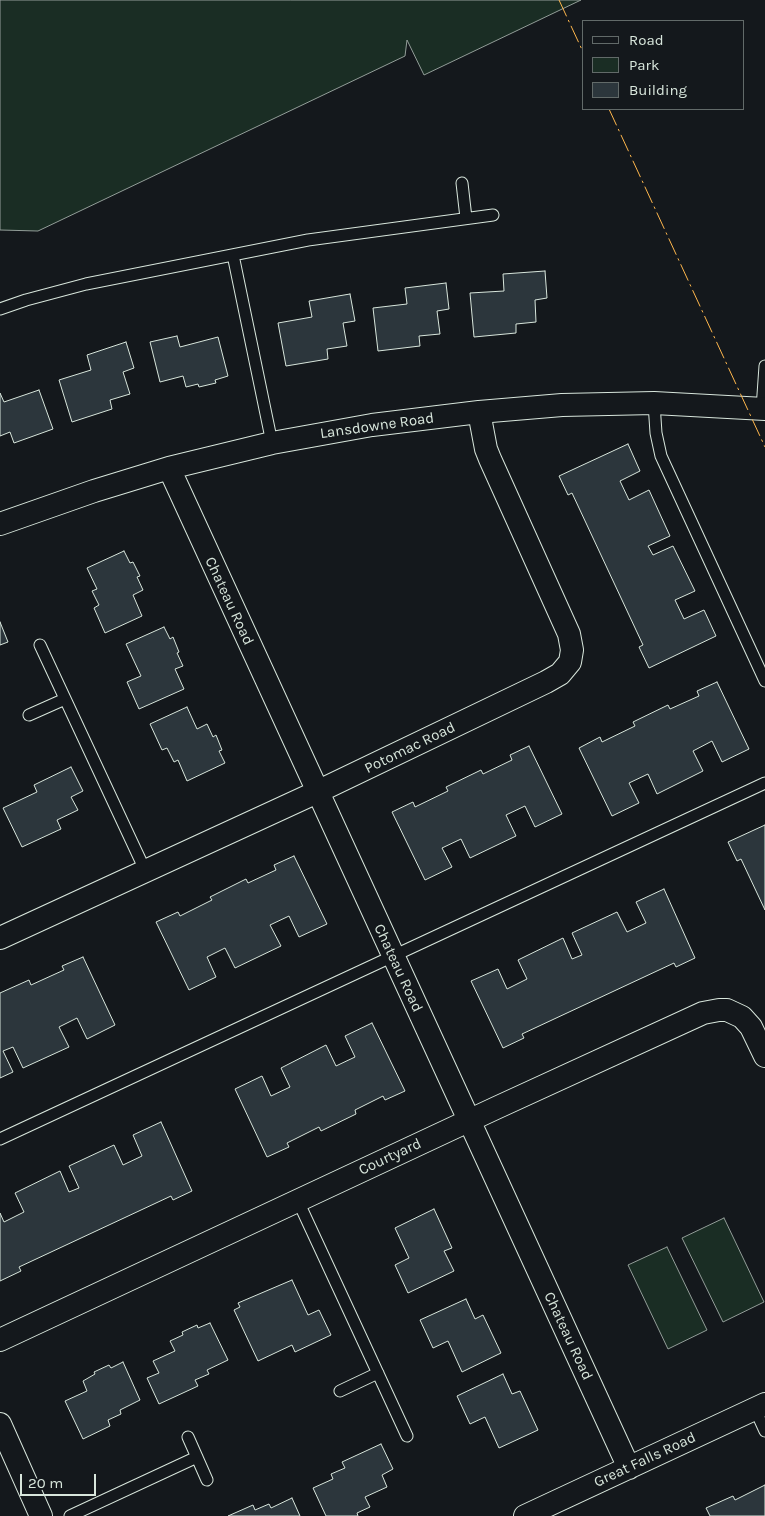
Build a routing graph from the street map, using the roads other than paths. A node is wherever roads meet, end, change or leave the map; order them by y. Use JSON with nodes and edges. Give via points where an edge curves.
{"nodes":[{"id":1,"x":462,"y":183,"type":"dead end"},
{"id":2,"x":493,"y":215,"type":"dead end"},
{"id":3,"x":466,"y":218,"type":"junction"},
{"id":4,"x":233,"y":255,"type":"junction"},
{"id":5,"x":0,"y":309,"type":"edge"},
{"id":6,"x":765,"y":366,"type":"edge"},
{"id":7,"x":654,"y":403,"type":"junction"},
{"id":8,"x":764,"y":409,"type":"edge"},
{"id":9,"x":479,"y":412,"type":"junction"},
{"id":10,"x":272,"y":443,"type":"junction"},
{"id":11,"x":169,"y":468,"type":"junction"},
{"id":12,"x":0,"y":524,"type":"edge"},
{"id":13,"x":40,"y":645,"type":"dead end"},
{"id":14,"x":765,"y":681,"type":"edge"},
{"id":15,"x":65,"y":700,"type":"junction"},
{"id":16,"x":30,"y":715,"type":"dead end"},
{"id":17,"x":765,"y":783,"type":"edge"},
{"id":18,"x":317,"y":792,"type":"junction"},
{"id":19,"x":145,"y":870,"type":"junction"},
{"id":20,"x":0,"y":938,"type":"edge"},
{"id":21,"x":392,"y":956,"type":"junction"},
{"id":22,"x":765,"y":1056,"type":"edge"},
{"id":23,"x":469,"y":1121,"type":"junction"},
{"id":24,"x":0,"y":1139,"type":"edge"},
{"id":25,"x":298,"y":1201,"type":"junction"},
{"id":26,"x":0,"y":1340,"type":"edge"},
{"id":27,"x":378,"y":1373,"type":"junction"},
{"id":28,"x":340,"y":1391,"type":"dead end"},
{"id":29,"x":760,"y":1407,"type":"edge"},
{"id":30,"x":0,"y":1424,"type":"edge"},
{"id":31,"x":765,"y":1431,"type":"edge"},
{"id":32,"x":407,"y":1436,"type":"dead end"},
{"id":33,"x":188,"y":1437,"type":"dead end"},
{"id":34,"x":197,"y":1457,"type":"junction"},
{"id":35,"x":629,"y":1468,"type":"junction"},
{"id":36,"x":207,"y":1480,"type":"dead end"},
{"id":37,"x":41,"y":1516,"type":"edge"},
{"id":38,"x":70,"y":1516,"type":"edge"},
{"id":39,"x":525,"y":1516,"type":"edge"}],
"edges":[{"from":1,"to":3,"type":"lane"},
{"from":2,"to":3,"type":"lane"},
{"from":3,"to":4,"type":"lane","via":[[308,240]]},
{"from":4,"to":5,"type":"lane","via":[[86,284]]},
{"from":4,"to":10,"type":"lane"},
{"from":6,"to":8,"type":"lane"},
{"from":7,"to":8,"type":"street","name":"Lansdowne Road"},
{"from":7,"to":9,"type":"street","name":"Lansdowne Road","via":[[562,405]]},
{"from":7,"to":14,"type":"lane","via":[[661,456]]},
{"from":9,"to":10,"type":"street","name":"Lansdowne Road","via":[[372,424]]},
{"from":9,"to":18,"type":"street","name":"Potomac Road","via":[[490,459],[569,634],[570,662],[560,674],[546,682]]},
{"from":10,"to":11,"type":"street","name":"Lansdowne Road"},
{"from":11,"to":12,"type":"street","name":"Lansdowne Road"},
{"from":11,"to":18,"type":"street","name":"Chateau Road"},
{"from":13,"to":15,"type":"lane"},
{"from":15,"to":16,"type":"lane"},
{"from":15,"to":19,"type":"lane"},
{"from":17,"to":21,"type":"lane"},
{"from":18,"to":19,"type":"street","name":"Potomac Road"},
{"from":18,"to":21,"type":"street","name":"Chateau Road"},
{"from":19,"to":20,"type":"street","name":"Potomac Road"},
{"from":21,"to":23,"type":"street","name":"Chateau Road"},
{"from":21,"to":24,"type":"lane"},
{"from":22,"to":23,"type":"street","name":"Courtyard","via":[[747,1021],[727,1010],[712,1010]]},
{"from":23,"to":25,"type":"street","name":"Courtyard"},
{"from":23,"to":35,"type":"street","name":"Chateau Road"},
{"from":25,"to":26,"type":"street","name":"Courtyard"},
{"from":25,"to":27,"type":"lane"},
{"from":27,"to":28,"type":"lane"},
{"from":27,"to":32,"type":"lane"},
{"from":29,"to":31,"type":"lane"},
{"from":29,"to":35,"type":"street","name":"Great Falls Road"},
{"from":30,"to":37,"type":"street"},
{"from":33,"to":34,"type":"lane"},
{"from":34,"to":36,"type":"lane"},
{"from":34,"to":38,"type":"lane"},
{"from":35,"to":39,"type":"street","name":"Great Falls Road"}]}
